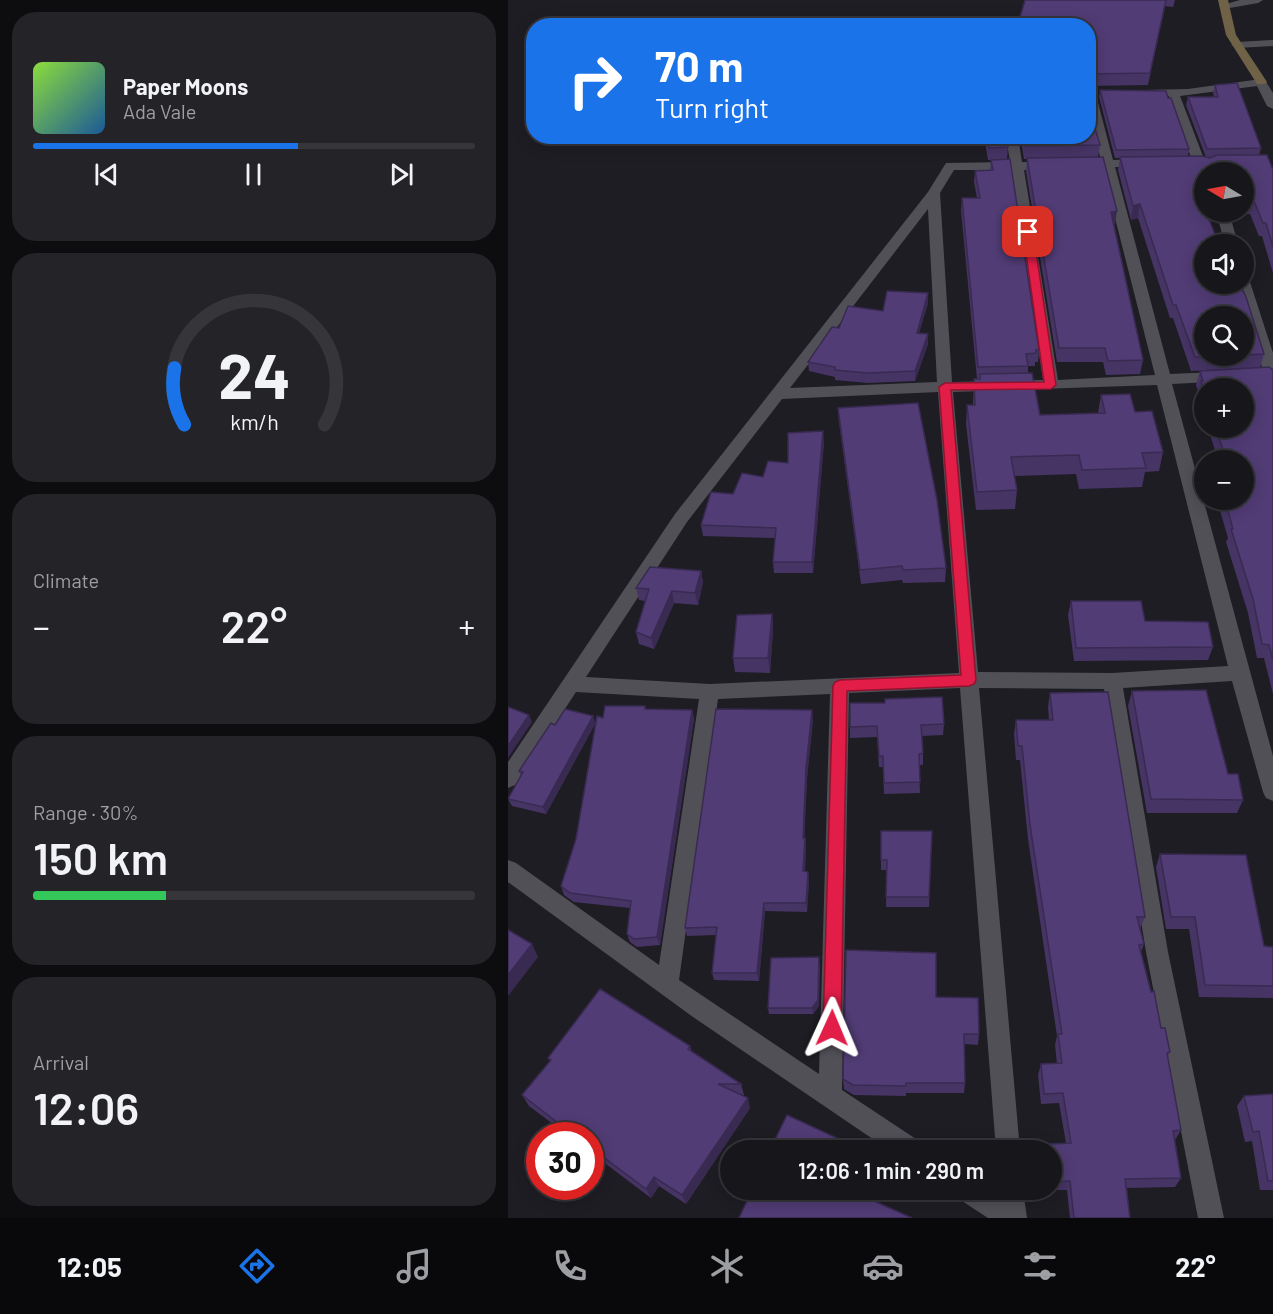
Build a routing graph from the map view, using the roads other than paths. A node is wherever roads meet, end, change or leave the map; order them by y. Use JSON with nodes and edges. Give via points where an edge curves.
{"nodes":[{"id":1,"x":1258,"y":0,"type":"edge"},
{"id":2,"x":1223,"y":3,"type":"edge"},
{"id":3,"x":1273,"y":42,"type":"edge"},
{"id":4,"x":1237,"y":45,"type":"junction"},
{"id":5,"x":1261,"y":82,"type":"junction"},
{"id":6,"x":1173,"y":91,"type":"junction"},
{"id":7,"x":1128,"y":93,"type":"edge"},
{"id":8,"x":1273,"y":106,"type":"edge"},
{"id":9,"x":1096,"y":109,"type":"edge"},
{"id":10,"x":1014,"y":144,"type":"edge"},
{"id":11,"x":1199,"y":162,"type":"edge"},
{"id":12,"x":1108,"y":163,"type":"junction"},
{"id":13,"x":1152,"y":163,"type":"edge"},
{"id":14,"x":1185,"y":163,"type":"edge"},
{"id":15,"x":1194,"y":164,"type":"edge"},
{"id":16,"x":1018,"y":167,"type":"junction"},
{"id":17,"x":934,"y":193,"type":"junction"},
{"id":18,"x":1247,"y":294,"type":"edge"},
{"id":19,"x":1272,"y":375,"type":"edge"},
{"id":20,"x":1162,"y":379,"type":"junction"},
{"id":21,"x":1051,"y":385,"type":"junction"},
{"id":22,"x":945,"y":387,"type":"junction"},
{"id":23,"x":778,"y":394,"type":"junction"},
{"id":24,"x":1239,"y":674,"type":"junction"},
{"id":25,"x":969,"y":680,"type":"junction"},
{"id":26,"x":1112,"y":681,"type":"junction"},
{"id":27,"x":570,"y":684,"type":"junction"},
{"id":28,"x":840,"y":686,"type":"junction"},
{"id":29,"x":710,"y":692,"type":"junction"},
{"id":30,"x":508,"y":779,"type":"edge"},
{"id":31,"x":1273,"y":792,"type":"edge"},
{"id":32,"x":508,"y":870,"type":"edge"},
{"id":33,"x":667,"y":984,"type":"junction"},
{"id":34,"x":830,"y":1097,"type":"junction"},
{"id":35,"x":895,"y":1140,"type":"edge"},
{"id":36,"x":1007,"y":1140,"type":"edge"},
{"id":37,"x":984,"y":1200,"type":"edge"},
{"id":38,"x":1011,"y":1200,"type":"edge"},
{"id":39,"x":1012,"y":1218,"type":"edge"},
{"id":40,"x":1211,"y":1218,"type":"edge"}],
"edges":[{"from":1,"to":2,"type":"street"},
{"from":2,"to":4,"type":"street"},
{"from":3,"to":4,"type":"street"},
{"from":4,"to":5,"type":"street"},
{"from":5,"to":6,"type":"street"},
{"from":5,"to":8,"type":"street"},
{"from":6,"to":7,"type":"street"},
{"from":6,"to":11,"type":"street"},
{"from":9,"to":12,"type":"street"},
{"from":10,"to":16,"type":"street"},
{"from":12,"to":13,"type":"street"},
{"from":12,"to":16,"type":"street"},
{"from":12,"to":20,"type":"street"},
{"from":14,"to":15,"type":"street"},
{"from":16,"to":17,"type":"street","via":[[950,166]]},
{"from":16,"to":21,"type":"street"},
{"from":17,"to":22,"type":"street"},
{"from":17,"to":23,"type":"street"},
{"from":18,"to":19,"type":"street"},
{"from":19,"to":20,"type":"street"},
{"from":20,"to":21,"type":"street"},
{"from":20,"to":24,"type":"street"},
{"from":21,"to":22,"type":"street"},
{"from":22,"to":23,"type":"street"},
{"from":22,"to":25,"type":"street"},
{"from":23,"to":27,"type":"street","via":[[681,518]]},
{"from":24,"to":26,"type":"street"},
{"from":24,"to":31,"type":"street"},
{"from":25,"to":26,"type":"street"},
{"from":25,"to":28,"type":"street"},
{"from":25,"to":36,"type":"street"},
{"from":26,"to":40,"type":"street","via":[[1157,952]]},
{"from":27,"to":29,"type":"street"},
{"from":27,"to":30,"type":"street"},
{"from":28,"to":29,"type":"street"},
{"from":28,"to":34,"type":"street"},
{"from":29,"to":33,"type":"street"},
{"from":32,"to":33,"type":"street"},
{"from":33,"to":34,"type":"street"},
{"from":34,"to":35,"type":"street"},
{"from":37,"to":39,"type":"street"},
{"from":38,"to":39,"type":"street"}]}
